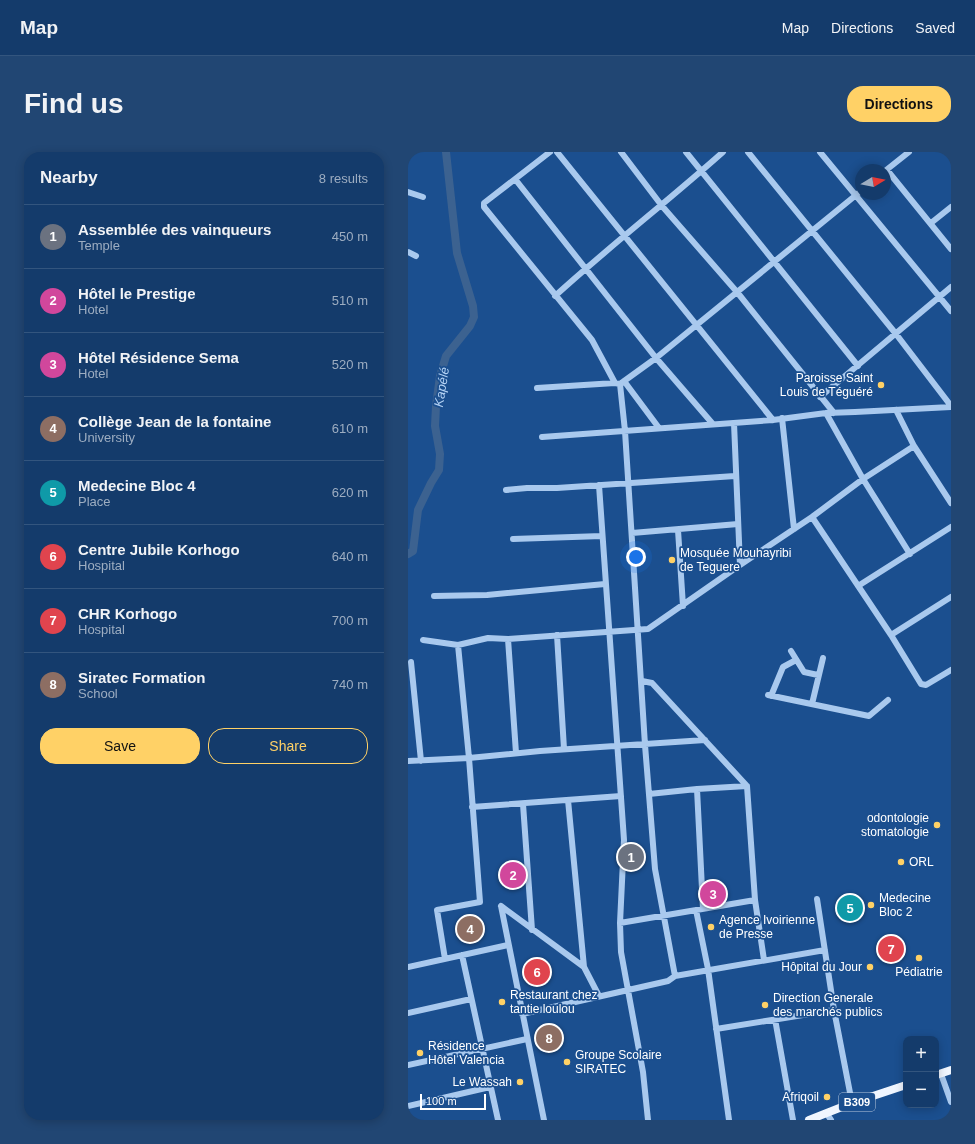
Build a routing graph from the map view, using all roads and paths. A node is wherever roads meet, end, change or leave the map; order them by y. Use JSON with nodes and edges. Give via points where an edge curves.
{"nodes":[{"id":1,"x":550,"y":152,"type":"edge"},
{"id":2,"x":557,"y":152,"type":"edge"},
{"id":3,"x":620,"y":152,"type":"edge"},
{"id":4,"x":686,"y":152,"type":"edge"},
{"id":5,"x":723,"y":152,"type":"edge"},
{"id":6,"x":748,"y":152,"type":"edge"},
{"id":7,"x":820,"y":152,"type":"edge"},
{"id":8,"x":908,"y":152,"type":"edge"},
{"id":9,"x":891,"y":166,"type":"edge"},
{"id":10,"x":702,"y":171,"type":"junction"},
{"id":11,"x":891,"y":176,"type":"edge"},
{"id":12,"x":515,"y":179,"type":"junction"},
{"id":13,"x":855,"y":189,"type":"edge"},
{"id":14,"x":408,"y":192,"type":"edge"},
{"id":15,"x":855,"y":196,"type":"edge"},
{"id":16,"x":423,"y":197,"type":"dead end"},
{"id":17,"x":864,"y":200,"type":"edge"},
{"id":18,"x":662,"y":206,"type":"junction"},
{"id":19,"x":951,"y":207,"type":"edge"},
{"id":20,"x":930,"y":224,"type":"junction"},
{"id":21,"x":812,"y":231,"type":"junction"},
{"id":22,"x":624,"y":235,"type":"junction"},
{"id":23,"x":951,"y":249,"type":"edge"},
{"id":24,"x":408,"y":252,"type":"edge"},
{"id":25,"x":416,"y":256,"type":"dead end"},
{"id":26,"x":775,"y":261,"type":"junction"},
{"id":27,"x":586,"y":268,"type":"junction"},
{"id":28,"x":951,"y":287,"type":"edge"},
{"id":29,"x":737,"y":292,"type":"junction"},
{"id":30,"x":555,"y":296,"type":"junction"},
{"id":31,"x":939,"y":296,"type":"junction"},
{"id":32,"x":951,"y":311,"type":"edge"},
{"id":33,"x":696,"y":325,"type":"junction"},
{"id":34,"x":896,"y":334,"type":"junction"},
{"id":35,"x":656,"y":358,"type":"junction"},
{"id":36,"x":858,"y":366,"type":"junction"},
{"id":37,"x":619,"y":382,"type":"junction"},
{"id":38,"x":537,"y":388,"type":"dead end"},
{"id":39,"x":820,"y":397,"type":"junction"},
{"id":40,"x":951,"y":407,"type":"edge"},
{"id":41,"x":896,"y":410,"type":"junction"},
{"id":42,"x":826,"y":412,"type":"junction"},
{"id":43,"x":834,"y":413,"type":"junction"},
{"id":44,"x":782,"y":418,"type":"junction"},
{"id":45,"x":773,"y":420,"type":"junction"},
{"id":46,"x":734,"y":423,"type":"junction"},
{"id":47,"x":712,"y":424,"type":"junction"},
{"id":48,"x":660,"y":428,"type":"junction"},
{"id":49,"x":625,"y":431,"type":"junction"},
{"id":50,"x":542,"y":437,"type":"dead end"},
{"id":51,"x":914,"y":446,"type":"junction"},
{"id":52,"x":735,"y":476,"type":"junction"},
{"id":53,"x":863,"y":479,"type":"junction"},
{"id":54,"x":629,"y":484,"type":"junction"},
{"id":55,"x":599,"y":485,"type":"junction"},
{"id":56,"x":506,"y":490,"type":"dead end"},
{"id":57,"x":951,"y":503,"type":"edge"},
{"id":58,"x":812,"y":516,"type":"junction"},
{"id":59,"x":738,"y":524,"type":"junction"},
{"id":60,"x":951,"y":527,"type":"edge"},
{"id":61,"x":794,"y":529,"type":"junction"},
{"id":62,"x":678,"y":530,"type":"junction"},
{"id":63,"x":632,"y":533,"type":"junction"},
{"id":64,"x":602,"y":536,"type":"junction"},
{"id":65,"x":513,"y":539,"type":"dead end"},
{"id":66,"x":910,"y":554,"type":"junction"},
{"id":67,"x":740,"y":564,"type":"junction"},
{"id":68,"x":605,"y":584,"type":"junction"},
{"id":69,"x":858,"y":586,"type":"junction"},
{"id":70,"x":434,"y":596,"type":"dead end"},
{"id":71,"x":951,"y":597,"type":"edge"},
{"id":72,"x":683,"y":606,"type":"junction"},
{"id":73,"x":637,"y":629,"type":"junction"},
{"id":74,"x":610,"y":631,"type":"junction"},
{"id":75,"x":557,"y":635,"type":"junction"},
{"id":76,"x":891,"y":635,"type":"junction"},
{"id":77,"x":508,"y":639,"type":"junction"},
{"id":78,"x":423,"y":640,"type":"dead end"},
{"id":79,"x":458,"y":645,"type":"junction"},
{"id":80,"x":791,"y":651,"type":"dead end"},
{"id":81,"x":823,"y":658,"type":"dead end"},
{"id":82,"x":796,"y":660,"type":"junction"},
{"id":83,"x":411,"y":662,"type":"dead end"},
{"id":84,"x":951,"y":670,"type":"edge"},
{"id":85,"x":818,"y":675,"type":"junction"},
{"id":86,"x":642,"y":680,"type":"junction"},
{"id":87,"x":888,"y":700,"type":"dead end"},
{"id":88,"x":812,"y":704,"type":"junction"},
{"id":89,"x":705,"y":740,"type":"junction"},
{"id":90,"x":645,"y":745,"type":"junction"},
{"id":91,"x":618,"y":746,"type":"junction"},
{"id":92,"x":564,"y":750,"type":"junction"},
{"id":93,"x":516,"y":753,"type":"junction"},
{"id":94,"x":469,"y":758,"type":"junction"},
{"id":95,"x":408,"y":761,"type":"edge"},
{"id":96,"x":421,"y":761,"type":"junction"},
{"id":97,"x":747,"y":786,"type":"junction"},
{"id":98,"x":697,"y":789,"type":"junction"},
{"id":99,"x":649,"y":794,"type":"junction"},
{"id":100,"x":621,"y":796,"type":"junction"},
{"id":101,"x":568,"y":800,"type":"junction"},
{"id":102,"x":523,"y":804,"type":"junction"},
{"id":103,"x":472,"y":807,"type":"junction"},
{"id":104,"x":817,"y":899,"type":"dead end"},
{"id":105,"x":755,"y":900,"type":"junction"},
{"id":106,"x":704,"y":909,"type":"junction"},
{"id":107,"x":696,"y":910,"type":"junction"},
{"id":108,"x":664,"y":916,"type":"junction"},
{"id":109,"x":620,"y":923,"type":"junction"},
{"id":110,"x":532,"y":930,"type":"junction"},
{"id":111,"x":508,"y":945,"type":"junction"},
{"id":112,"x":825,"y":950,"type":"junction"},
{"id":113,"x":462,"y":955,"type":"junction"},
{"id":114,"x":445,"y":959,"type":"junction"},
{"id":115,"x":764,"y":960,"type":"junction"},
{"id":116,"x":408,"y":967,"type":"edge"},
{"id":117,"x":584,"y":967,"type":"junction"},
{"id":118,"x":708,"y":969,"type":"junction"},
{"id":119,"x":675,"y":976,"type":"junction"},
{"id":120,"x":628,"y":990,"type":"junction"},
{"id":121,"x":600,"y":996,"type":"junction"},
{"id":122,"x":471,"y":999,"type":"junction"},
{"id":123,"x":834,"y":1010,"type":"junction"},
{"id":124,"x":408,"y":1013,"type":"edge"},
{"id":125,"x":522,"y":1014,"type":"junction"},
{"id":126,"x":775,"y":1019,"type":"junction"},
{"id":127,"x":716,"y":1029,"type":"junction"},
{"id":128,"x":527,"y":1039,"type":"junction"},
{"id":129,"x":482,"y":1049,"type":"junction"},
{"id":130,"x":408,"y":1065,"type":"edge"},
{"id":131,"x":951,"y":1070,"type":"edge"},
{"id":132,"x":939,"y":1075,"type":"edge"},
{"id":133,"x":490,"y":1086,"type":"junction"},
{"id":134,"x":903,"y":1086,"type":"edge"},
{"id":135,"x":951,"y":1102,"type":"edge"},
{"id":136,"x":852,"y":1103,"type":"junction"},
{"id":137,"x":408,"y":1106,"type":"edge"},
{"id":138,"x":829,"y":1117,"type":"edge"},
{"id":139,"x":498,"y":1120,"type":"edge"},
{"id":140,"x":544,"y":1120,"type":"edge"},
{"id":141,"x":648,"y":1120,"type":"edge"},
{"id":142,"x":729,"y":1120,"type":"edge"},
{"id":143,"x":793,"y":1120,"type":"edge"},
{"id":144,"x":809,"y":1120,"type":"edge"}],
"edges":[{"from":1,"to":12,"type":"street"},
{"from":2,"to":22,"type":"street"},
{"from":3,"to":18,"type":"street"},
{"from":4,"to":10,"type":"street"},
{"from":5,"to":10,"type":"street"},
{"from":6,"to":21,"type":"street"},
{"from":7,"to":13,"type":"street"},
{"from":8,"to":9,"type":"street"},
{"from":10,"to":18,"type":"street"},
{"from":10,"to":26,"type":"street"},
{"from":11,"to":20,"type":"street"},
{"from":12,"to":27,"type":"street"},
{"from":12,"to":30,"type":"street","via":[[484,203],[484,208]]},
{"from":14,"to":16,"type":"street"},
{"from":15,"to":21,"type":"street"},
{"from":17,"to":31,"type":"street"},
{"from":18,"to":22,"type":"street"},
{"from":18,"to":29,"type":"street"},
{"from":19,"to":20,"type":"street"},
{"from":20,"to":23,"type":"street"},
{"from":21,"to":26,"type":"street"},
{"from":21,"to":34,"type":"street"},
{"from":22,"to":27,"type":"street"},
{"from":22,"to":33,"type":"street"},
{"from":24,"to":25,"type":"street"},
{"from":26,"to":29,"type":"street"},
{"from":26,"to":36,"type":"street"},
{"from":27,"to":30,"type":"street"},
{"from":27,"to":35,"type":"street"},
{"from":28,"to":31,"type":"street"},
{"from":29,"to":33,"type":"street"},
{"from":29,"to":39,"type":"street"},
{"from":30,"to":37,"type":"street","via":[[592,340]]},
{"from":31,"to":32,"type":"street"},
{"from":31,"to":34,"type":"street"},
{"from":33,"to":35,"type":"street"},
{"from":33,"to":45,"type":"street"},
{"from":34,"to":36,"type":"street"},
{"from":34,"to":40,"type":"street"},
{"from":35,"to":37,"type":"street"},
{"from":35,"to":47,"type":"street"},
{"from":36,"to":39,"type":"street"},
{"from":37,"to":38,"type":"street"},
{"from":37,"to":48,"type":"street"},
{"from":37,"to":49,"type":"street"},
{"from":39,"to":43,"type":"street"},
{"from":40,"to":41,"type":"street"},
{"from":41,"to":43,"type":"street"},
{"from":41,"to":51,"type":"street"},
{"from":42,"to":43,"type":"street"},
{"from":42,"to":44,"type":"street"},
{"from":42,"to":53,"type":"street"},
{"from":44,"to":45,"type":"street"},
{"from":44,"to":61,"type":"street"},
{"from":45,"to":46,"type":"street"},
{"from":46,"to":47,"type":"street"},
{"from":46,"to":52,"type":"street"},
{"from":47,"to":48,"type":"street"},
{"from":48,"to":49,"type":"street"},
{"from":49,"to":50,"type":"street"},
{"from":49,"to":54,"type":"street"},
{"from":51,"to":53,"type":"street"},
{"from":51,"to":57,"type":"street"},
{"from":52,"to":54,"type":"street"},
{"from":52,"to":59,"type":"street"},
{"from":53,"to":58,"type":"street"},
{"from":53,"to":66,"type":"street"},
{"from":54,"to":55,"type":"street"},
{"from":54,"to":63,"type":"street"},
{"from":55,"to":56,"type":"street"},
{"from":55,"to":64,"type":"street"},
{"from":58,"to":61,"type":"street"},
{"from":58,"to":69,"type":"street"},
{"from":59,"to":62,"type":"street"},
{"from":59,"to":67,"type":"street"},
{"from":60,"to":66,"type":"street"},
{"from":61,"to":67,"type":"street"},
{"from":62,"to":63,"type":"street"},
{"from":62,"to":72,"type":"street"},
{"from":63,"to":73,"type":"street"},
{"from":64,"to":65,"type":"street"},
{"from":64,"to":68,"type":"street"},
{"from":66,"to":69,"type":"street"},
{"from":67,"to":72,"type":"street"},
{"from":68,"to":70,"type":"street","via":[[488,595]]},
{"from":68,"to":74,"type":"street"},
{"from":69,"to":76,"type":"street"},
{"from":71,"to":76,"type":"street"},
{"from":72,"to":73,"type":"street","via":[[648,629]]},
{"from":73,"to":74,"type":"street"},
{"from":73,"to":86,"type":"street"},
{"from":74,"to":75,"type":"street"},
{"from":74,"to":91,"type":"street"},
{"from":75,"to":77,"type":"street"},
{"from":75,"to":92,"type":"street"},
{"from":76,"to":84,"type":"street","via":[[922,685]]},
{"from":77,"to":79,"type":"street","via":[[488,638]]},
{"from":77,"to":93,"type":"street"},
{"from":78,"to":79,"type":"street"},
{"from":79,"to":94,"type":"street"},
{"from":80,"to":82,"type":"street"},
{"from":81,"to":85,"type":"street"},
{"from":82,"to":85,"type":"street","via":[[804,672]]},
{"from":82,"to":88,"type":"street","via":[[783,666],[770,695]]},
{"from":83,"to":96,"type":"street"},
{"from":85,"to":88,"type":"street"},
{"from":86,"to":89,"type":"street","via":[[652,683]]},
{"from":86,"to":90,"type":"street"},
{"from":87,"to":88,"type":"street","via":[[869,716]]},
{"from":89,"to":90,"type":"street"},
{"from":89,"to":97,"type":"street"},
{"from":90,"to":91,"type":"street"},
{"from":90,"to":99,"type":"street"},
{"from":91,"to":92,"type":"street"},
{"from":91,"to":100,"type":"street"},
{"from":92,"to":93,"type":"street"},
{"from":93,"to":94,"type":"street"},
{"from":94,"to":96,"type":"street"},
{"from":94,"to":103,"type":"street"},
{"from":95,"to":96,"type":"street"},
{"from":97,"to":98,"type":"street"},
{"from":97,"to":105,"type":"street"},
{"from":98,"to":99,"type":"street"},
{"from":98,"to":106,"type":"street"},
{"from":99,"to":108,"type":"street","via":[[655,868]]},
{"from":100,"to":101,"type":"street"},
{"from":100,"to":109,"type":"street","via":[[624,840]]},
{"from":101,"to":102,"type":"street"},
{"from":101,"to":117,"type":"street"},
{"from":102,"to":103,"type":"street"},
{"from":102,"to":110,"type":"street"},
{"from":103,"to":114,"type":"street","via":[[480,902],[437,910]]},
{"from":104,"to":112,"type":"street"},
{"from":105,"to":106,"type":"street"},
{"from":105,"to":115,"type":"street"},
{"from":106,"to":107,"type":"street"},
{"from":107,"to":108,"type":"street"},
{"from":107,"to":118,"type":"street"},
{"from":108,"to":109,"type":"street"},
{"from":108,"to":119,"type":"street"},
{"from":109,"to":120,"type":"street","via":[[620,952]]},
{"from":110,"to":111,"type":"street","via":[[501,906]]},
{"from":110,"to":117,"type":"street"},
{"from":111,"to":113,"type":"street"},
{"from":111,"to":125,"type":"street"},
{"from":112,"to":115,"type":"street"},
{"from":112,"to":123,"type":"street"},
{"from":113,"to":114,"type":"street"},
{"from":113,"to":122,"type":"street"},
{"from":114,"to":116,"type":"street"},
{"from":115,"to":118,"type":"street"},
{"from":117,"to":121,"type":"street"},
{"from":118,"to":119,"type":"street"},
{"from":118,"to":127,"type":"street"},
{"from":119,"to":120,"type":"street","via":[[668,981]]},
{"from":120,"to":121,"type":"street"},
{"from":120,"to":141,"type":"street","via":[[643,1072]]},
{"from":121,"to":125,"type":"street"},
{"from":122,"to":124,"type":"street"},
{"from":122,"to":129,"type":"street"},
{"from":123,"to":126,"type":"street"},
{"from":123,"to":136,"type":"street"},
{"from":125,"to":128,"type":"street"},
{"from":126,"to":127,"type":"street"},
{"from":126,"to":143,"type":"street"},
{"from":127,"to":142,"type":"street"},
{"from":128,"to":129,"type":"street"},
{"from":128,"to":140,"type":"street"},
{"from":129,"to":130,"type":"street"},
{"from":129,"to":133,"type":"street"},
{"from":131,"to":132,"type":"main road"},
{"from":132,"to":135,"type":"street"},
{"from":133,"to":137,"type":"street"},
{"from":133,"to":139,"type":"street"},
{"from":134,"to":136,"type":"main road","number":"B309"},
{"from":136,"to":138,"type":"main road","number":"B309"},
{"from":138,"to":144,"type":"main road","number":"B309"}]}
